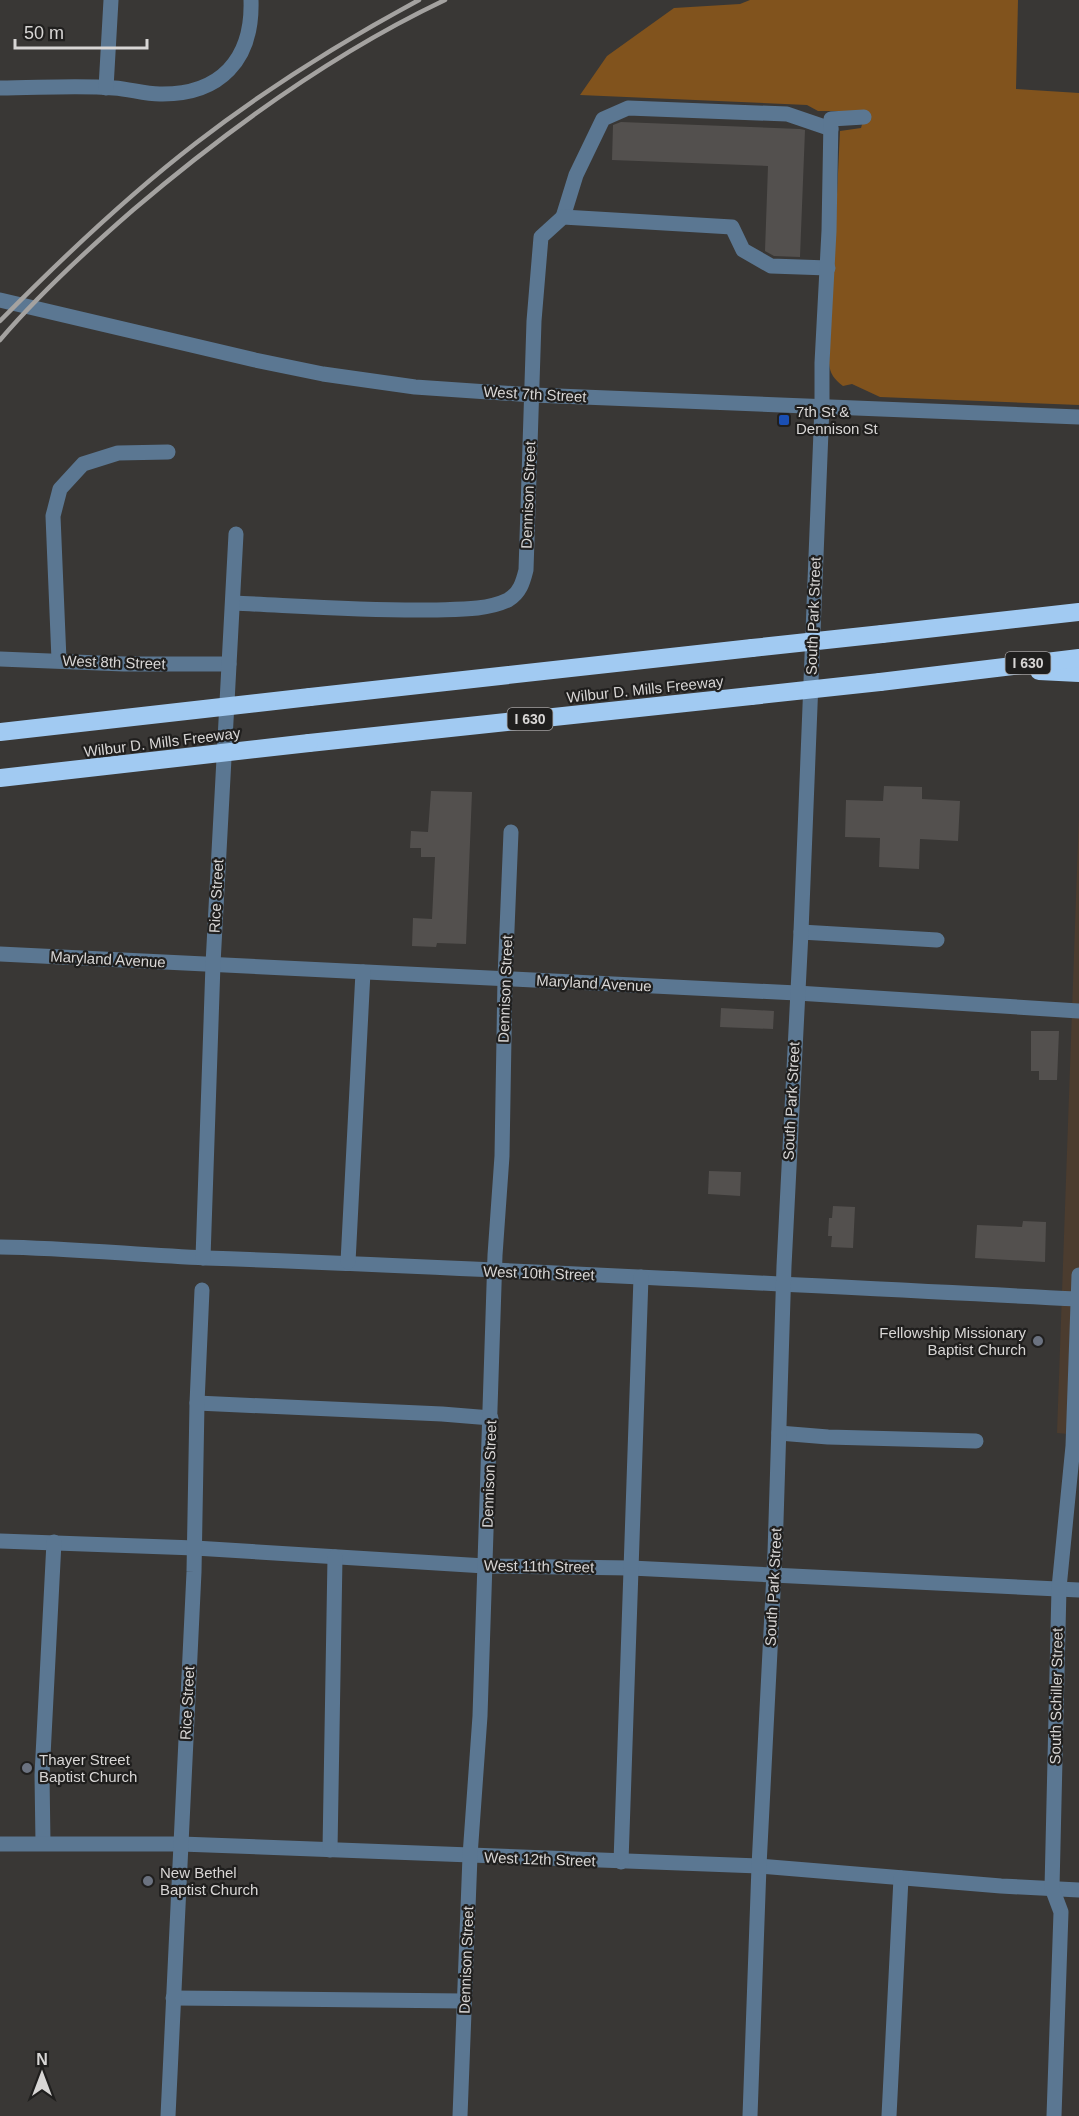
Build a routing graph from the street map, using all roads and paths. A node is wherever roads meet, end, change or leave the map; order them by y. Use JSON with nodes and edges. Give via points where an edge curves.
{"nodes":[{"id":1,"x":111,"y":0,"type":"edge"},
{"id":2,"x":250,"y":0,"type":"edge"},
{"id":3,"x":0,"y":88,"type":"edge"},
{"id":4,"x":106,"y":88,"type":"junction"},
{"id":5,"x":864,"y":117,"type":"dead end"},
{"id":6,"x":831,"y":129,"type":"junction"},
{"id":7,"x":563,"y":217,"type":"junction"},
{"id":8,"x":828,"y":268,"type":"junction"},
{"id":9,"x":0,"y":300,"type":"edge"},
{"id":10,"x":533,"y":395,"type":"junction"},
{"id":11,"x":822,"y":406,"type":"junction"},
{"id":12,"x":1079,"y":417,"type":"edge"},
{"id":13,"x":168,"y":452,"type":"dead end"},
{"id":14,"x":236,"y":534,"type":"dead end"},
{"id":15,"x":233,"y":603,"type":"junction"},
{"id":16,"x":1079,"y":612,"type":"edge"},
{"id":17,"x":1079,"y":658,"type":"edge"},
{"id":18,"x":0,"y":659,"type":"edge"},
{"id":19,"x":59,"y":660,"type":"junction"},
{"id":20,"x":229,"y":664,"type":"junction"},
{"id":21,"x":977,"y":669,"type":"junction"},
{"id":22,"x":1079,"y":673,"type":"edge"},
{"id":23,"x":0,"y":732,"type":"edge"},
{"id":24,"x":0,"y":778,"type":"edge"},
{"id":25,"x":511,"y":832,"type":"dead end"},
{"id":26,"x":801,"y":932,"type":"junction"},
{"id":27,"x":937,"y":940,"type":"dead end"},
{"id":28,"x":0,"y":954,"type":"edge"},
{"id":29,"x":213,"y":964,"type":"junction"},
{"id":30,"x":363,"y":972,"type":"junction"},
{"id":31,"x":505,"y":978,"type":"junction"},
{"id":32,"x":797,"y":993,"type":"junction"},
{"id":33,"x":1079,"y":1011,"type":"edge"},
{"id":34,"x":0,"y":1247,"type":"edge"},
{"id":35,"x":203,"y":1258,"type":"junction"},
{"id":36,"x":348,"y":1262,"type":"junction"},
{"id":37,"x":495,"y":1271,"type":"junction"},
{"id":38,"x":1079,"y":1275,"type":"edge"},
{"id":39,"x":641,"y":1277,"type":"junction"},
{"id":40,"x":784,"y":1284,"type":"junction"},
{"id":41,"x":202,"y":1290,"type":"dead end"},
{"id":42,"x":1078,"y":1299,"type":"edge"},
{"id":43,"x":197,"y":1404,"type":"junction"},
{"id":44,"x":491,"y":1419,"type":"junction"},
{"id":45,"x":779,"y":1434,"type":"junction"},
{"id":46,"x":976,"y":1441,"type":"dead end"},
{"id":47,"x":1076,"y":1446,"type":"edge"},
{"id":48,"x":0,"y":1541,"type":"edge"},
{"id":49,"x":54,"y":1542,"type":"junction"},
{"id":50,"x":195,"y":1548,"type":"junction"},
{"id":51,"x":335,"y":1557,"type":"junction"},
{"id":52,"x":485,"y":1566,"type":"junction"},
{"id":53,"x":631,"y":1568,"type":"junction"},
{"id":54,"x":774,"y":1574,"type":"junction"},
{"id":55,"x":1059,"y":1588,"type":"junction"},
{"id":56,"x":1079,"y":1590,"type":"edge"},
{"id":57,"x":43,"y":1843,"type":"junction"},
{"id":58,"x":0,"y":1844,"type":"edge"},
{"id":59,"x":181,"y":1844,"type":"junction"},
{"id":60,"x":330,"y":1850,"type":"junction"},
{"id":61,"x":470,"y":1856,"type":"junction"},
{"id":62,"x":621,"y":1862,"type":"junction"},
{"id":63,"x":759,"y":1866,"type":"junction"},
{"id":64,"x":901,"y":1878,"type":"junction"},
{"id":65,"x":1052,"y":1888,"type":"junction"},
{"id":66,"x":1079,"y":1890,"type":"edge"},
{"id":67,"x":173,"y":1998,"type":"junction"},
{"id":68,"x":464,"y":2001,"type":"junction"},
{"id":69,"x":168,"y":2116,"type":"edge"},
{"id":70,"x":460,"y":2116,"type":"edge"},
{"id":71,"x":750,"y":2116,"type":"edge"},
{"id":72,"x":889,"y":2116,"type":"edge"},
{"id":73,"x":1054,"y":2116,"type":"edge"}],
"edges":[{"from":1,"to":4,"type":"street"},
{"from":2,"to":4,"type":"street","via":[[247,42],[230,69],[217,80],[201,88],[162,94]]},
{"from":3,"to":4,"type":"street"},
{"from":5,"to":6,"type":"street","via":[[831,119]]},
{"from":6,"to":7,"type":"street","via":[[787,114],[628,108],[603,119],[576,175]]},
{"from":6,"to":8,"type":"street","name":"South Park Street"},
{"from":7,"to":8,"type":"street","via":[[732,227],[743,250],[771,266]]},
{"from":7,"to":10,"type":"street","name":"Dennison Street","via":[[541,237]]},
{"from":8,"to":11,"type":"street","name":"South Park Street"},
{"from":9,"to":10,"type":"street","name":"West 7th Street","via":[[323,374],[415,387]]},
{"from":10,"to":11,"type":"street","name":"West 7th Street"},
{"from":10,"to":15,"type":"street","name":"Dennison Street","via":[[526,570],[518,593],[508,600],[474,608],[392,610]]},
{"from":11,"to":12,"type":"street","name":"West 7th Street"},
{"from":11,"to":26,"type":"street","name":"South Park Street"},
{"from":13,"to":19,"type":"street","via":[[118,453],[83,464],[60,489],[53,516]]},
{"from":14,"to":15,"type":"street","name":"Rice Street"},
{"from":15,"to":20,"type":"street","name":"Rice Street"},
{"from":16,"to":23,"type":"highway","name":"Wilbur D. Mills Freeway","bridge":true},
{"from":17,"to":21,"type":"highway","name":"Wilbur D. Mills Freeway","number":"I 630"},
{"from":18,"to":19,"type":"street","name":"West 8th Street"},
{"from":19,"to":20,"type":"street","name":"West 8th Street"},
{"from":20,"to":29,"type":"street","name":"Rice Street"},
{"from":21,"to":22,"type":"highway"},
{"from":21,"to":24,"type":"highway","name":"Wilbur D. Mills Freeway","number":"I 630","bridge":true},
{"from":25,"to":31,"type":"street","name":"Dennison Street"},
{"from":26,"to":27,"type":"street"},
{"from":26,"to":32,"type":"street","name":"South Park Street"},
{"from":28,"to":29,"type":"street","name":"Maryland Avenue"},
{"from":29,"to":30,"type":"street","name":"Maryland Avenue"},
{"from":29,"to":35,"type":"street","name":"Rice Street"},
{"from":30,"to":31,"type":"street","name":"Maryland Avenue"},
{"from":30,"to":36,"type":"street"},
{"from":31,"to":32,"type":"street","name":"Maryland Avenue"},
{"from":31,"to":37,"type":"street","name":"Dennison Street","via":[[502,1156]]},
{"from":32,"to":33,"type":"street","name":"Maryland Avenue"},
{"from":32,"to":40,"type":"street","name":"South Park Street"},
{"from":34,"to":35,"type":"street","name":"West 10th Street"},
{"from":35,"to":36,"type":"street","name":"West 10th Street"},
{"from":36,"to":37,"type":"street","name":"West 10th Street"},
{"from":37,"to":39,"type":"street","name":"West 10th Street"},
{"from":37,"to":44,"type":"street","name":"Dennison Street"},
{"from":38,"to":42,"type":"street","name":"South Schiller Street"},
{"from":39,"to":40,"type":"street","name":"West 10th Street"},
{"from":39,"to":53,"type":"street"},
{"from":40,"to":42,"type":"street","name":"West 10th Street"},
{"from":40,"to":45,"type":"street","name":"South Park Street"},
{"from":41,"to":43,"type":"street","name":"Rice Street"},
{"from":42,"to":47,"type":"street","name":"South Schiller Street"},
{"from":43,"to":44,"type":"street"},
{"from":43,"to":50,"type":"street","name":"Rice Street"},
{"from":44,"to":52,"type":"street","name":"Dennison Street"},
{"from":45,"to":46,"type":"street"},
{"from":45,"to":54,"type":"street","name":"South Park Street"},
{"from":47,"to":55,"type":"street","name":"South Schiller Street"},
{"from":48,"to":49,"type":"street","name":"West 11th Street"},
{"from":49,"to":50,"type":"street","name":"West 11th Street"},
{"from":49,"to":57,"type":"street","via":[[42,1775]]},
{"from":50,"to":51,"type":"street","name":"West 11th Street"},
{"from":50,"to":59,"type":"street","name":"Rice Street"},
{"from":51,"to":52,"type":"street","name":"West 11th Street"},
{"from":51,"to":60,"type":"street"},
{"from":52,"to":53,"type":"street","name":"West 11th Street"},
{"from":52,"to":61,"type":"street","name":"Dennison Street"},
{"from":53,"to":54,"type":"street","name":"West 11th Street"},
{"from":53,"to":62,"type":"street"},
{"from":54,"to":55,"type":"street","name":"West 11th Street"},
{"from":54,"to":63,"type":"street","name":"South Park Street"},
{"from":55,"to":56,"type":"street","name":"West 11th Street"},
{"from":55,"to":65,"type":"street","name":"South Schiller Street"},
{"from":57,"to":58,"type":"street","name":"West 12th Street"},
{"from":57,"to":59,"type":"street","name":"West 12th Street"},
{"from":59,"to":60,"type":"street","name":"West 12th Street"},
{"from":59,"to":67,"type":"street","name":"Rice Street"},
{"from":60,"to":61,"type":"street","name":"West 12th Street"},
{"from":61,"to":62,"type":"street","name":"West 12th Street"},
{"from":61,"to":68,"type":"street","name":"Dennison Street"},
{"from":62,"to":63,"type":"street","name":"West 12th Street"},
{"from":63,"to":64,"type":"street","name":"West 12th Street"},
{"from":63,"to":71,"type":"street","name":"South Park Street"},
{"from":64,"to":65,"type":"street","name":"West 12th Street"},
{"from":64,"to":72,"type":"street"},
{"from":65,"to":66,"type":"street","name":"West 12th Street"},
{"from":65,"to":73,"type":"street","name":"South Schiller Street","via":[[1061,1912]]},
{"from":67,"to":68,"type":"street"},
{"from":67,"to":69,"type":"street","name":"Rice Street"},
{"from":68,"to":70,"type":"street","name":"Dennison Street"}]}
